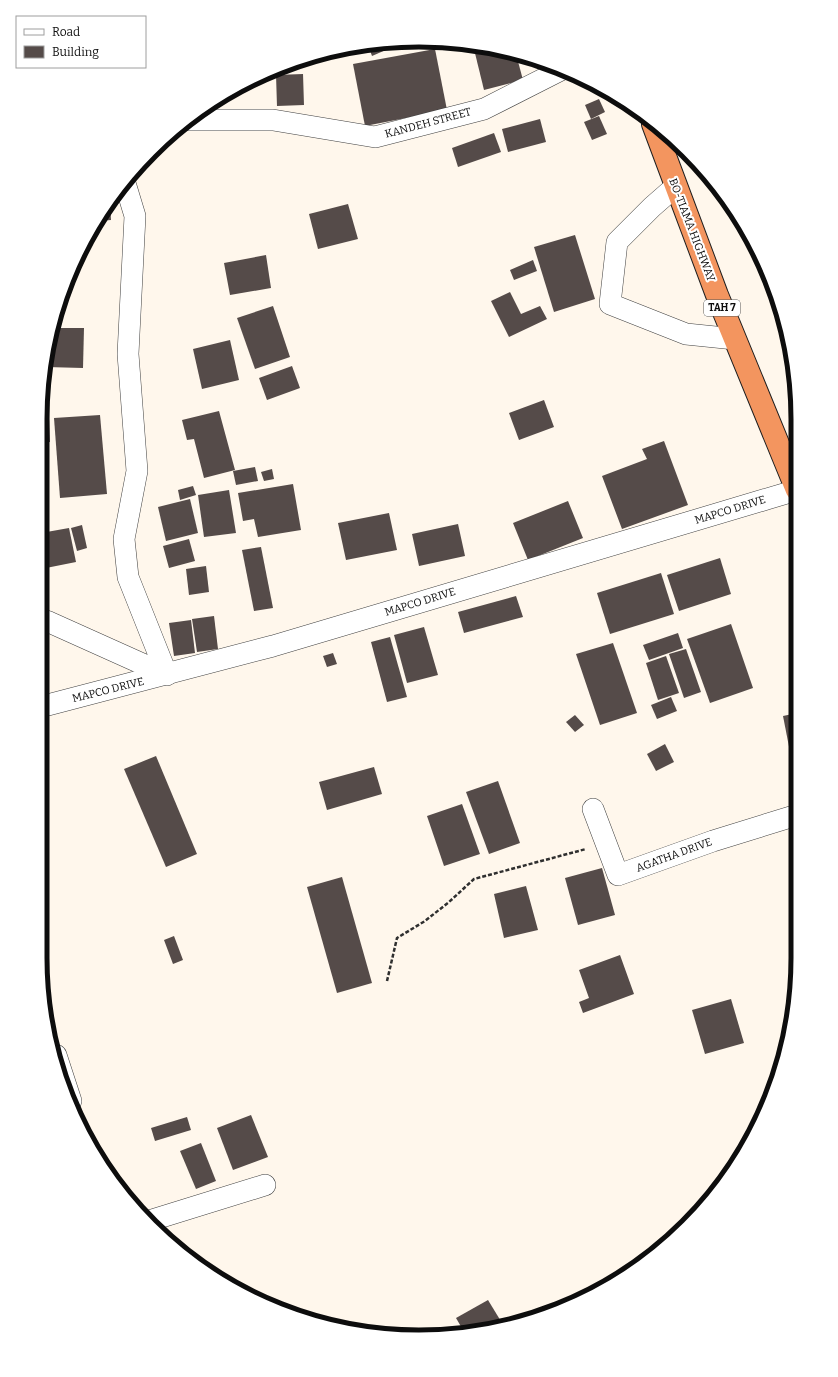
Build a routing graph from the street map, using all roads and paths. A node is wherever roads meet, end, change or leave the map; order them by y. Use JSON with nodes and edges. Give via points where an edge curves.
{"nodes":[{"id":1,"x":555,"y":73,"type":"edge"},
{"id":2,"x":198,"y":120,"type":"edge"},
{"id":3,"x":656,"y":133,"type":"edge"},
{"id":4,"x":676,"y":186,"type":"junction"},
{"id":5,"x":127,"y":189,"type":"edge"},
{"id":6,"x":735,"y":339,"type":"junction"},
{"id":7,"x":791,"y":475,"type":"edge"},
{"id":8,"x":791,"y":492,"type":"edge"},
{"id":9,"x":47,"y":621,"type":"edge"},
{"id":10,"x":167,"y":675,"type":"junction"},
{"id":11,"x":47,"y":705,"type":"edge"},
{"id":12,"x":593,"y":809,"type":"dead end"},
{"id":13,"x":791,"y":817,"type":"edge"},
{"id":14,"x":606,"y":844,"type":"junction"},
{"id":15,"x":387,"y":981,"type":"dead end"},
{"id":16,"x":265,"y":1185,"type":"dead end"},
{"id":17,"x":154,"y":1219,"type":"edge"}],
"edges":[{"from":1,"to":2,"type":"street","name":"KANDEH STREET","via":[[484,109],[375,137],[273,120]]},
{"from":3,"to":4,"type":"highway","name":"BO-TIAMA HIGHWAY","number":"TAH 7"},
{"from":4,"to":6,"type":"highway","name":"BO-TIAMA HIGHWAY","number":"TAH 7"},
{"from":4,"to":6,"type":"street","via":[[617,242],[610,304],[686,334]]},
{"from":5,"to":10,"type":"street","via":[[136,216],[128,354],[137,471],[124,539],[128,577]]},
{"from":6,"to":7,"type":"highway","name":"BO-TIAMA HIGHWAY","number":"TAH 7"},
{"from":8,"to":10,"type":"street","name":"MAPCO DRIVE","via":[[273,646]]},
{"from":9,"to":10,"type":"street"},
{"from":10,"to":11,"type":"street","name":"MAPCO DRIVE"},
{"from":12,"to":14,"type":"street","name":"AGATHA DRIVE"},
{"from":13,"to":14,"type":"street","name":"AGATHA DRIVE","via":[[618,875]]},
{"from":14,"to":15,"type":"path","via":[[474,879],[425,921],[397,938]]},
{"from":16,"to":17,"type":"street"}]}
